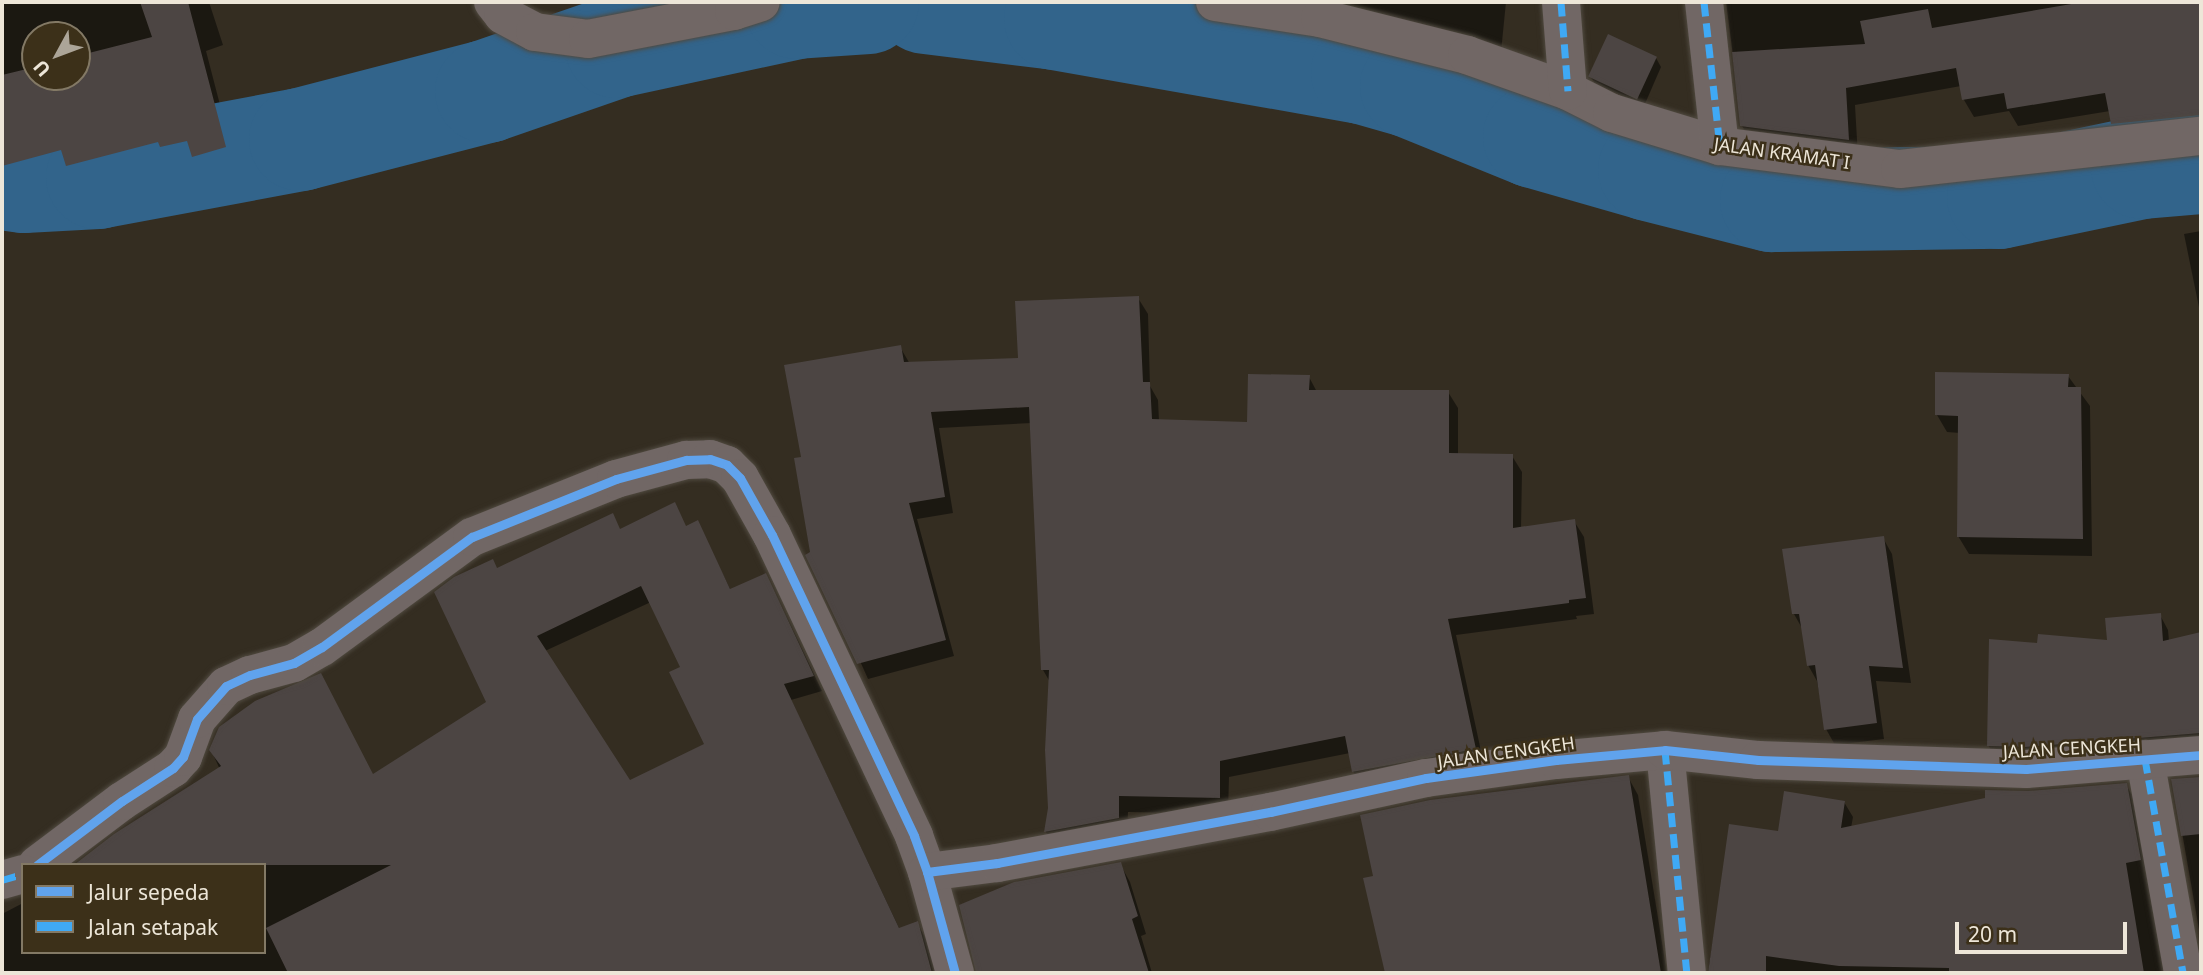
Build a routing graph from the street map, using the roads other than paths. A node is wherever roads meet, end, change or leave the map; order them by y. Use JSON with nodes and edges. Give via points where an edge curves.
{"nodes":[{"id":1,"x":493,"y":2,"type":"edge"},
{"id":2,"x":761,"y":2,"type":"edge"},
{"id":3,"x":1215,"y":2,"type":"edge"},
{"id":4,"x":1561,"y":2,"type":"edge"},
{"id":5,"x":1704,"y":2,"type":"edge"},
{"id":6,"x":1568,"y":91,"type":"junction"},
{"id":7,"x":2201,"y":136,"type":"edge"},
{"id":8,"x":1720,"y":146,"type":"junction"},
{"id":9,"x":1665,"y":750,"type":"junction"},
{"id":10,"x":2201,"y":755,"type":"edge"},
{"id":11,"x":2145,"y":760,"type":"junction"},
{"id":12,"x":40,"y":863,"type":"edge"},
{"id":13,"x":927,"y":872,"type":"junction"},
{"id":14,"x":21,"y":875,"type":"edge"},
{"id":15,"x":2,"y":880,"type":"edge"},
{"id":16,"x":955,"y":973,"type":"edge"},
{"id":17,"x":1687,"y":973,"type":"edge"},
{"id":18,"x":2183,"y":973,"type":"edge"}],
"edges":[{"from":1,"to":2,"type":"street","via":[[503,15],[536,32],[588,39]]},
{"from":3,"to":6,"type":"street","name":"JALAN KRAMAT I","via":[[1320,18],[1441,48]]},
{"from":4,"to":6,"type":"street"},
{"from":5,"to":8,"type":"street"},
{"from":6,"to":8,"type":"street","name":"JALAN KRAMAT I","via":[[1612,113]]},
{"from":7,"to":8,"type":"street","name":"JALAN KRAMAT I","via":[[1900,169]]},
{"from":9,"to":11,"type":"street","name":"JALAN CENGKEH","via":[[1758,760],[1976,768]]},
{"from":9,"to":13,"type":"street","name":"JALAN CENGKEH","via":[[1426,778],[1270,812]]},
{"from":9,"to":17,"type":"street"},
{"from":10,"to":11,"type":"street","name":"JALAN CENGKEH"},
{"from":11,"to":18,"type":"street"},
{"from":12,"to":13,"type":"street","via":[[173,768],[183,757],[197,719],[226,686],[294,663],[321,647],[472,537],[616,479],[686,460],[710,459],[727,465],[740,478],[772,536]]},
{"from":13,"to":16,"type":"street"},
{"from":14,"to":15,"type":"street"}]}
